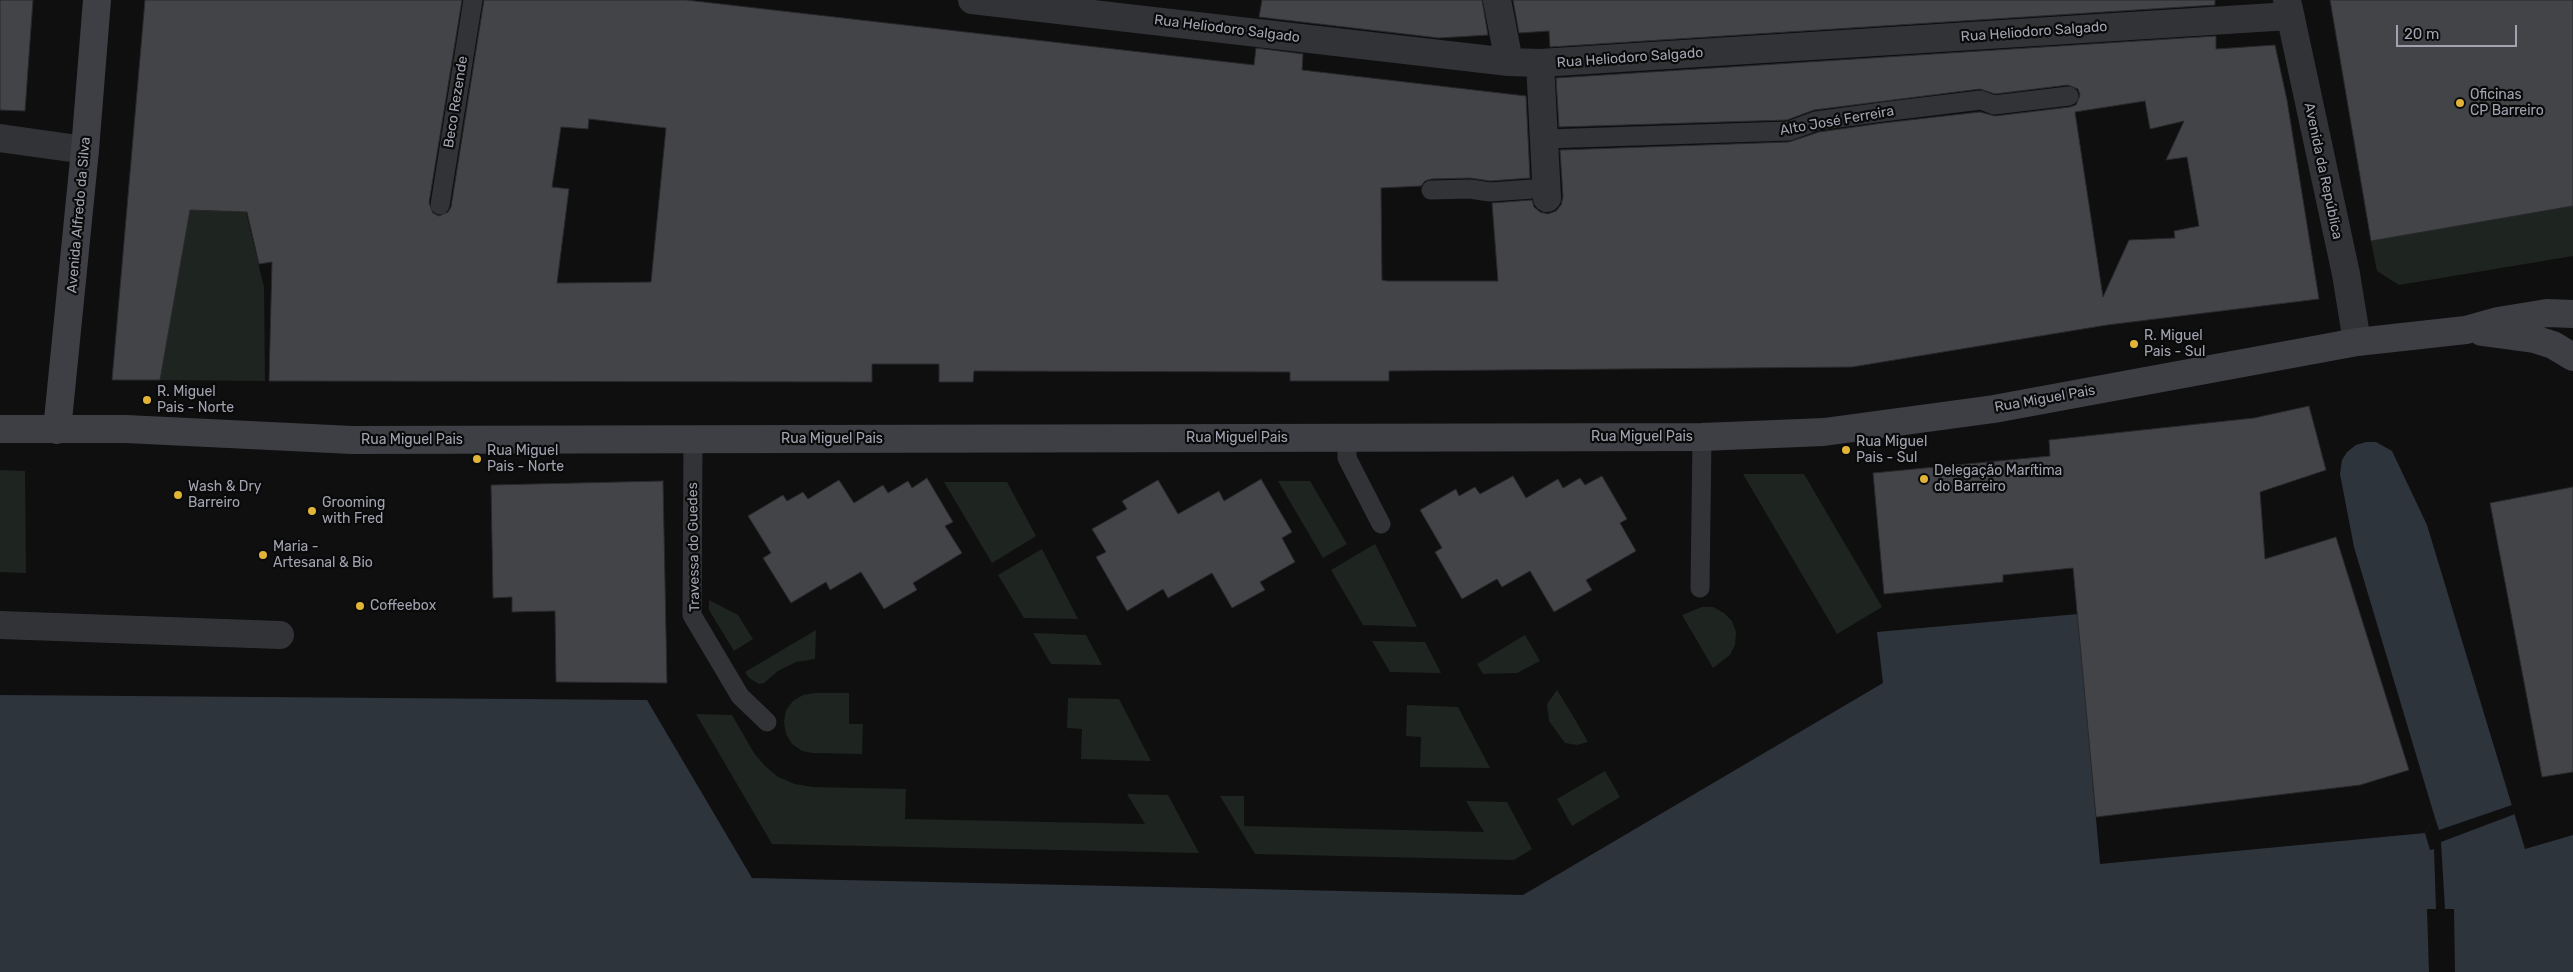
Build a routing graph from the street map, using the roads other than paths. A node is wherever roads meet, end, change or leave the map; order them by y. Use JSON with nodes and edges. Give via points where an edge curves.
{"nodes":[{"id":1,"x":97,"y":0,"type":"edge"},
{"id":2,"x":473,"y":0,"type":"edge"},
{"id":3,"x":972,"y":0,"type":"edge"},
{"id":4,"x":1497,"y":0,"type":"edge"},
{"id":5,"x":2288,"y":8,"type":"edge"},
{"id":6,"x":1509,"y":62,"type":"junction"},
{"id":7,"x":1540,"y":63,"type":"junction"},
{"id":8,"x":2069,"y":96,"type":"dead end"},
{"id":9,"x":0,"y":138,"type":"edge"},
{"id":10,"x":1544,"y":140,"type":"junction"},
{"id":11,"x":85,"y":150,"type":"junction"},
{"id":12,"x":1431,"y":190,"type":"dead end"},
{"id":13,"x":1547,"y":193,"type":"joint"},
{"id":14,"x":440,"y":205,"type":"dead end"},
{"id":15,"x":2573,"y":314,"type":"edge"},
{"id":16,"x":2466,"y":330,"type":"junction"},
{"id":17,"x":2357,"y":342,"type":"junction"},
{"id":18,"x":2573,"y":357,"type":"edge"},
{"id":19,"x":0,"y":428,"type":"edge"},
{"id":20,"x":57,"y":430,"type":"junction"},
{"id":21,"x":1702,"y":437,"type":"junction"},
{"id":22,"x":1347,"y":438,"type":"junction"},
{"id":23,"x":693,"y":439,"type":"junction"},
{"id":24,"x":1381,"y":524,"type":"dead end"},
{"id":25,"x":1700,"y":588,"type":"dead end"},
{"id":26,"x":0,"y":626,"type":"edge"},
{"id":27,"x":280,"y":635,"type":"dead end"},
{"id":28,"x":767,"y":722,"type":"dead end"}],
"edges":[{"from":1,"to":11,"type":"street","name":"Avenida Alfredo da Silva"},
{"from":2,"to":14,"type":"lane","name":"Beco Rezende"},
{"from":3,"to":6,"type":"street","name":"Rua Heliodoro Salgado"},
{"from":4,"to":6,"type":"street"},
{"from":5,"to":7,"type":"street","name":"Rua Heliodoro Salgado"},
{"from":5,"to":17,"type":"street","name":"Avenida da República","via":[[2346,274]]},
{"from":6,"to":7,"type":"street","name":"Rua Heliodoro Salgado"},
{"from":7,"to":10,"type":"street"},
{"from":8,"to":10,"type":"lane","name":"Alto José Ferreira","via":[[1994,105],[1981,100],[1882,112],[1816,121],[1789,131]]},
{"from":9,"to":11,"type":"street"},
{"from":10,"to":13,"type":"street"},
{"from":11,"to":20,"type":"street","name":"Avenida Alfredo da Silva"},
{"from":12,"to":13,"type":"lane"},
{"from":15,"to":16,"type":"street","name":"Rua Miguel Pais","via":[[2547,313]]},
{"from":16,"to":17,"type":"street","name":"Rua Miguel Pais"},
{"from":16,"to":18,"type":"street","name":"Rua Miguel Pais","via":[[2497,332],[2534,340],[2553,345]]},
{"from":17,"to":21,"type":"street","name":"Rua Miguel Pais","via":[[1994,409],[1824,432]]},
{"from":19,"to":20,"type":"street","name":"Rua Miguel Pais"},
{"from":20,"to":23,"type":"street","name":"Rua Miguel Pais","via":[[126,429],[352,440]]},
{"from":21,"to":22,"type":"street","name":"Rua Miguel Pais"},
{"from":21,"to":25,"type":"lane"},
{"from":22,"to":23,"type":"street","name":"Rua Miguel Pais"},
{"from":22,"to":24,"type":"lane","via":[[1346,458]]},
{"from":23,"to":28,"type":"lane","name":"Travessa do Guedes","via":[[692,615],[740,696]]},
{"from":26,"to":27,"type":"street"}]}
